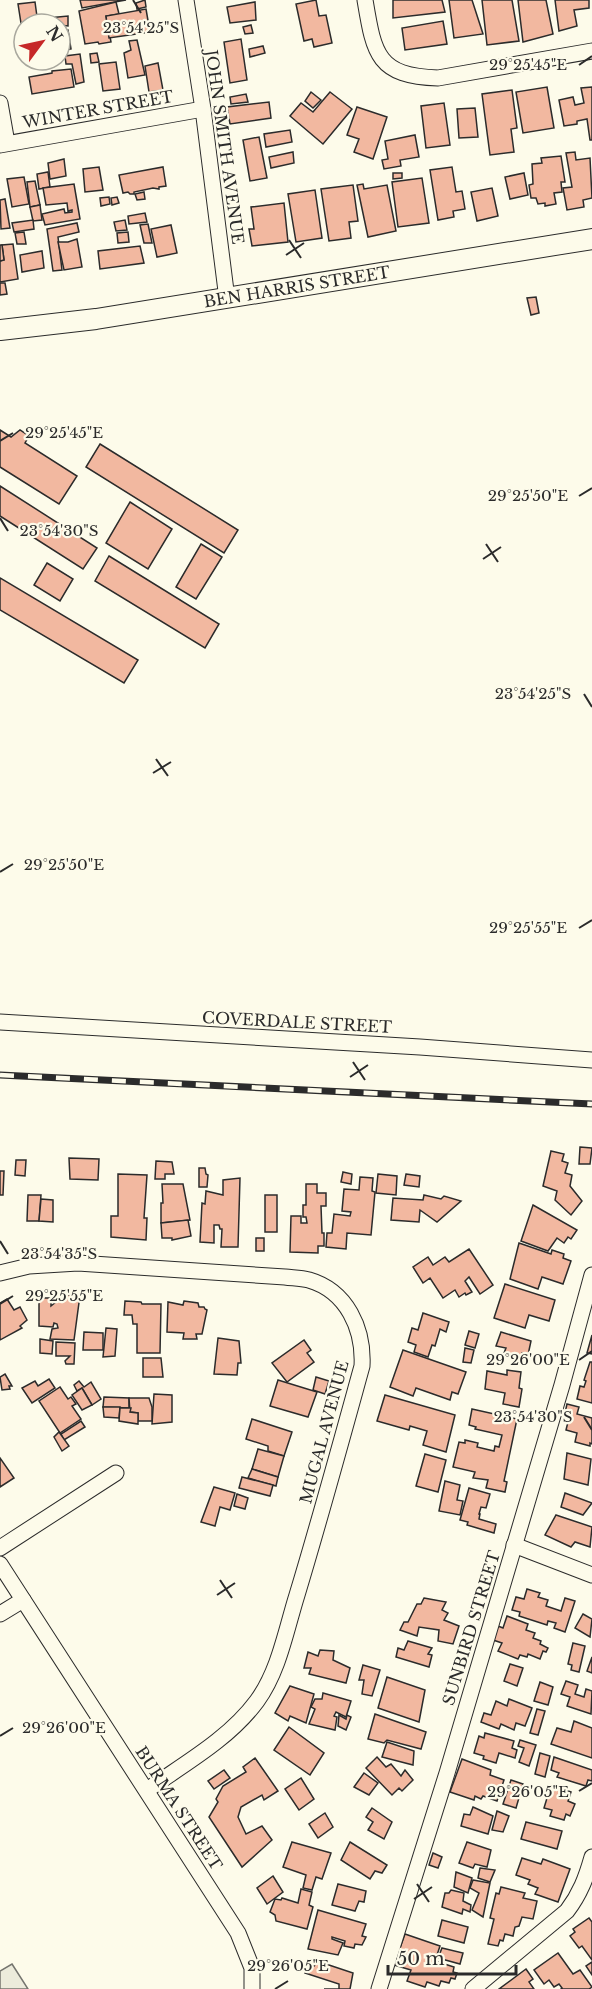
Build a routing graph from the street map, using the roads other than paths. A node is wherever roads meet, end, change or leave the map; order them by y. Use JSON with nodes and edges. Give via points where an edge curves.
{"nodes":[{"id":1,"x":186,"y":0,"type":"edge"},
{"id":2,"x":365,"y":0,"type":"edge"},
{"id":3,"x":592,"y":51,"type":"edge"},
{"id":4,"x":0,"y":103,"type":"edge"},
{"id":5,"x":203,"y":109,"type":"junction"},
{"id":6,"x":3,"y":144,"type":"edge"},
{"id":7,"x":592,"y":239,"type":"edge"},
{"id":8,"x":227,"y":298,"type":"junction"},
{"id":9,"x":0,"y":330,"type":"edge"},
{"id":10,"x":0,"y":1022,"type":"edge"},
{"id":11,"x":592,"y":1060,"type":"edge"},
{"id":12,"x":0,"y":1273,"type":"edge"},
{"id":13,"x":592,"y":1275,"type":"edge"},
{"id":14,"x":116,"y":1473,"type":"dead end"},
{"id":15,"x":514,"y":1545,"type":"junction"},
{"id":16,"x":0,"y":1548,"type":"edge"},
{"id":17,"x":0,"y":1564,"type":"edge"},
{"id":18,"x":592,"y":1575,"type":"edge"},
{"id":19,"x":22,"y":1600,"type":"junction"},
{"id":20,"x":0,"y":1614,"type":"edge"},
{"id":21,"x":147,"y":1790,"type":"junction"},
{"id":22,"x":592,"y":1857,"type":"edge"},
{"id":23,"x":252,"y":1989,"type":"edge"},
{"id":24,"x":381,"y":1989,"type":"edge"},
{"id":25,"x":473,"y":1989,"type":"edge"}],
"edges":[{"from":1,"to":5,"type":"street","name":"JOHN SMITH AVENUE"},
{"from":2,"to":3,"type":"street","via":[[372,40],[378,51],[393,69],[414,77],[438,78]]},
{"from":4,"to":6,"type":"street"},
{"from":5,"to":6,"type":"street","name":"WINTER STREET"},
{"from":5,"to":8,"type":"street","name":"JOHN SMITH AVENUE"},
{"from":7,"to":8,"type":"street","name":"BEN HARRIS STREET"},
{"from":8,"to":9,"type":"street","name":"BEN HARRIS STREET","via":[[96,320]]},
{"from":10,"to":11,"type":"street","name":"COVERDALE STREET"},
{"from":12,"to":21,"type":"street","name":"MUGAL AVENUE","via":[[28,1266],[78,1263],[285,1277],[323,1286],[335,1294],[355,1319],[362,1366],[274,1671],[246,1714]]},
{"from":13,"to":15,"type":"street","name":"SUNBIRD STREET"},
{"from":14,"to":16,"type":"street"},
{"from":15,"to":18,"type":"street"},
{"from":15,"to":24,"type":"street","name":"SUNBIRD STREET"},
{"from":17,"to":19,"type":"street","name":"BURMA STREET"},
{"from":19,"to":20,"type":"street"},
{"from":19,"to":21,"type":"street","name":"BURMA STREET"},
{"from":21,"to":23,"type":"street","name":"BURMA STREET","via":[[238,1933],[250,1959]]},
{"from":22,"to":25,"type":"street","via":[[584,1886],[567,1911]]}]}
